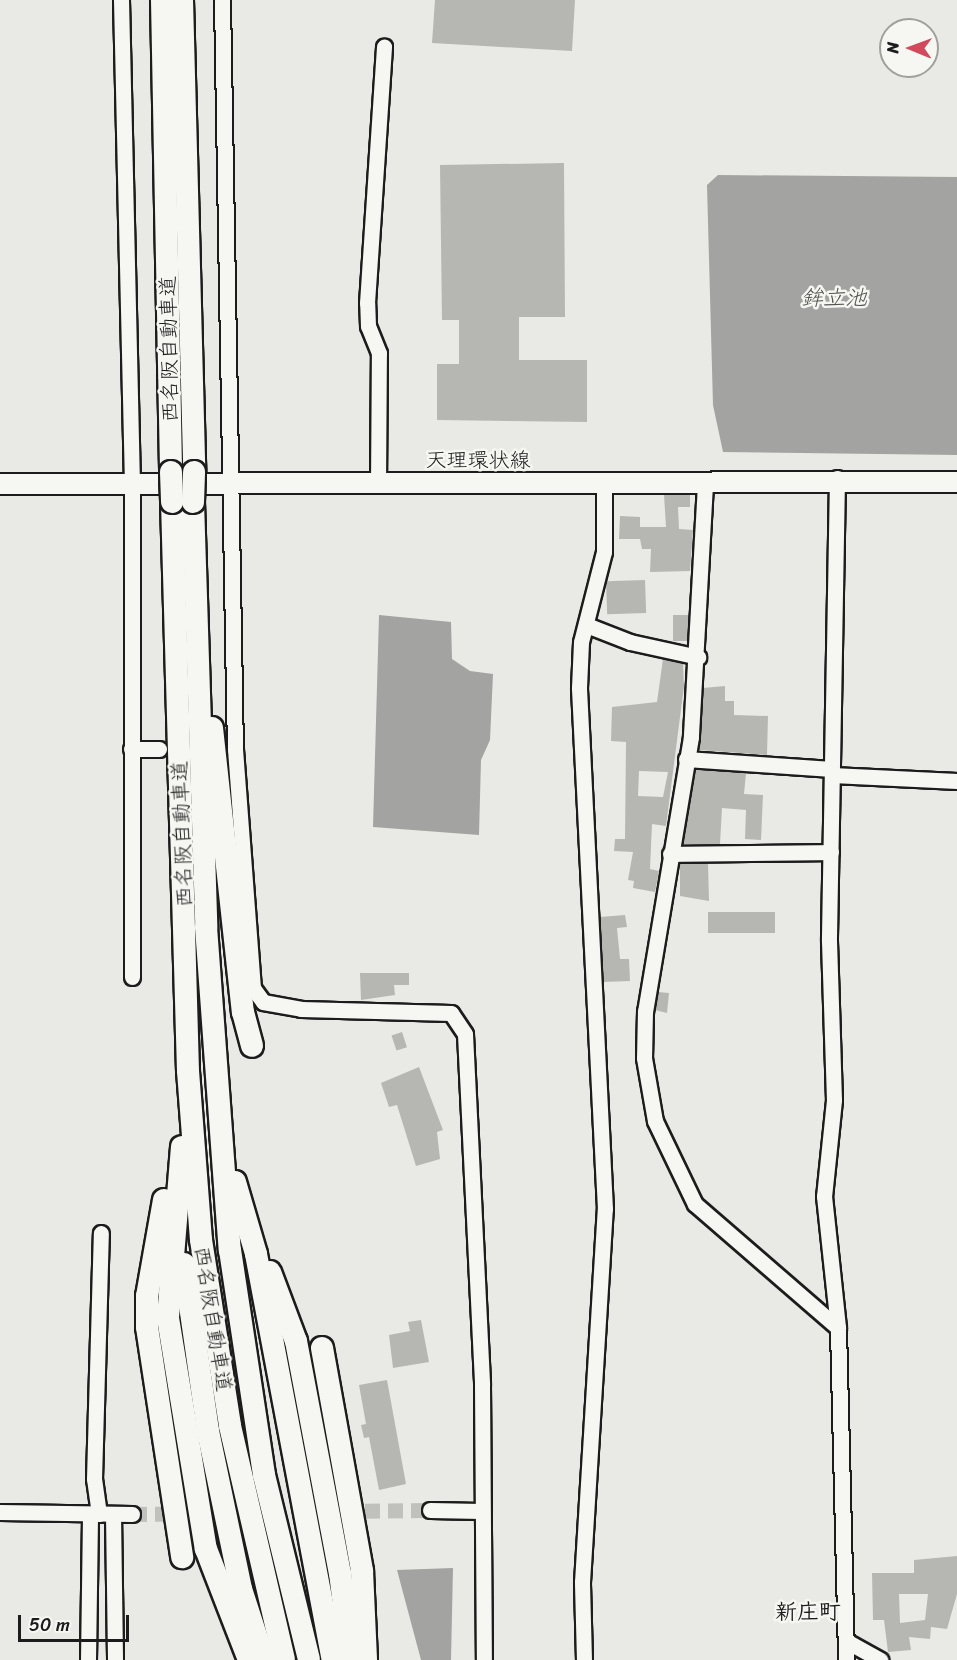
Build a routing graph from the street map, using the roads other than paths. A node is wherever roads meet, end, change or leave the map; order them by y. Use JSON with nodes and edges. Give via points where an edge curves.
{"nodes":[{"id":1,"x":121,"y":0,"type":"edge"},
{"id":2,"x":162,"y":0,"type":"edge"},
{"id":3,"x":182,"y":0,"type":"edge"},
{"id":4,"x":222,"y":0,"type":"edge"},
{"id":5,"x":384,"y":47,"type":"dead end"},
{"id":6,"x":182,"y":472,"type":"junction"},
{"id":7,"x":837,"y":478,"type":"junction"},
{"id":8,"x":957,"y":482,"type":"edge"},
{"id":9,"x":0,"y":484,"type":"edge"},
{"id":10,"x":604,"y":484,"type":"junction"},
{"id":11,"x":705,"y":484,"type":"junction"},
{"id":12,"x":378,"y":485,"type":"junction"},
{"id":13,"x":132,"y":486,"type":"junction"},
{"id":14,"x":233,"y":486,"type":"junction"},
{"id":15,"x":183,"y":502,"type":"junction"},
{"id":16,"x":194,"y":576,"type":"junction"},
{"id":17,"x":589,"y":626,"type":"junction"},
{"id":18,"x":698,"y":657,"type":"junction"},
{"id":19,"x":131,"y":749,"type":"junction"},
{"id":20,"x":159,"y":749,"type":"dead end"},
{"id":21,"x":687,"y":759,"type":"junction"},
{"id":22,"x":832,"y":772,"type":"junction"},
{"id":23,"x":957,"y":781,"type":"edge"},
{"id":24,"x":831,"y":852,"type":"junction"},
{"id":25,"x":670,"y":854,"type":"junction"},
{"id":26,"x":132,"y":977,"type":"dead end"},
{"id":27,"x":252,"y":1046,"type":"dead end"},
{"id":28,"x":188,"y":1071,"type":"junction"},
{"id":29,"x":219,"y":1117,"type":"junction"},
{"id":30,"x":238,"y":1196,"type":"junction"},
{"id":31,"x":101,"y":1233,"type":"dead end"},
{"id":32,"x":266,"y":1260,"type":"junction"},
{"id":33,"x":838,"y":1328,"type":"junction"},
{"id":34,"x":430,"y":1510,"type":"tunnel mouth"},
{"id":35,"x":481,"y":1511,"type":"junction"},
{"id":36,"x":0,"y":1512,"type":"edge"},
{"id":37,"x":101,"y":1514,"type":"junction"},
{"id":38,"x":132,"y":1514,"type":"tunnel mouth"},
{"id":39,"x":183,"y":1557,"type":"dead end"},
{"id":40,"x":848,"y":1642,"type":"junction"},
{"id":41,"x":88,"y":1660,"type":"edge"},
{"id":42,"x":115,"y":1660,"type":"edge"},
{"id":43,"x":249,"y":1660,"type":"edge"},
{"id":44,"x":257,"y":1660,"type":"edge"},
{"id":45,"x":264,"y":1660,"type":"edge"},
{"id":46,"x":273,"y":1660,"type":"edge"},
{"id":47,"x":284,"y":1660,"type":"edge"},
{"id":48,"x":309,"y":1660,"type":"edge"},
{"id":49,"x":318,"y":1660,"type":"edge"},
{"id":50,"x":324,"y":1660,"type":"edge"},
{"id":51,"x":333,"y":1660,"type":"edge"},
{"id":52,"x":342,"y":1660,"type":"edge"},
{"id":53,"x":351,"y":1660,"type":"edge"},
{"id":54,"x":355,"y":1660,"type":"edge"},
{"id":55,"x":366,"y":1660,"type":"edge"},
{"id":56,"x":484,"y":1660,"type":"edge"},
{"id":57,"x":584,"y":1660,"type":"edge"},
{"id":58,"x":846,"y":1660,"type":"edge"},
{"id":59,"x":880,"y":1660,"type":"edge"}],
"edges":[{"from":1,"to":13,"type":"street"},
{"from":2,"to":6,"type":"highway","name":"西名阪自動車道"},
{"from":3,"to":6,"type":"highway","name":"西名阪自動車道"},
{"from":4,"to":14,"type":"street"},
{"from":5,"to":12,"type":"street","via":[[367,303],[368,326],[379,353]]},
{"from":6,"to":15,"type":"highway","name":"西名阪自動車道","bridge":true},
{"from":7,"to":8,"type":"main road","name":"天理環状線"},
{"from":7,"to":11,"type":"main road","name":"天理環状線"},
{"from":7,"to":22,"type":"street"},
{"from":9,"to":13,"type":"main road","name":"天理環状線"},
{"from":10,"to":11,"type":"main road","name":"天理環状線"},
{"from":10,"to":12,"type":"main road","name":"天理環状線"},
{"from":10,"to":17,"type":"street","via":[[604,552]]},
{"from":11,"to":18,"type":"street"},
{"from":12,"to":14,"type":"main road","name":"天理環状線"},
{"from":13,"to":14,"type":"main road","name":"天理環状線"},
{"from":13,"to":19,"type":"street"},
{"from":14,"to":35,"type":"street","via":[[231,749],[250,968],[262,1002],[351,1013],[451,1013],[465,1034],[482,1385]]},
{"from":15,"to":16,"type":"highway","name":"西名阪自動車道"},
{"from":15,"to":28,"type":"highway","name":"西名阪自動車道"},
{"from":16,"to":27,"type":"highway","via":[[204,597],[213,733],[243,1012]]},
{"from":16,"to":29,"type":"highway","name":"西名阪自動車道","via":[[206,927]]},
{"from":17,"to":18,"type":"street","via":[[630,642]]},
{"from":17,"to":57,"type":"street","via":[[581,642],[579,687],[605,1209],[583,1570]]},
{"from":18,"to":21,"type":"street"},
{"from":19,"to":20,"type":"street"},
{"from":19,"to":26,"type":"street"},
{"from":21,"to":22,"type":"street"},
{"from":21,"to":25,"type":"street"},
{"from":22,"to":23,"type":"street"},
{"from":22,"to":24,"type":"street"},
{"from":24,"to":25,"type":"street"},
{"from":24,"to":33,"type":"street","via":[[835,1089],[824,1196]]},
{"from":25,"to":33,"type":"street","via":[[645,1011],[644,1058],[655,1121],[695,1204]]},
{"from":28,"to":39,"type":"highway","via":[[160,1323],[188,1519]]},
{"from":28,"to":43,"type":"highway","via":[[168,1318],[206,1549]]},
{"from":28,"to":44,"type":"highway","via":[[177,1320],[218,1546]]},
{"from":28,"to":45,"type":"highway","via":[[184,1281],[191,1342],[241,1589]]},
{"from":28,"to":46,"type":"highway","via":[[191,1263],[200,1335]]},
{"from":28,"to":47,"type":"highway","name":"西名阪自動車道","via":[[210,1315]]},
{"from":29,"to":30,"type":"highway"},
{"from":29,"to":48,"type":"highway","name":"西名阪自動車道","via":[[230,1250],[264,1475]]},
{"from":29,"to":49,"type":"highway","via":[[274,1474]]},
{"from":29,"to":50,"type":"highway"},
{"from":30,"to":32,"type":"highway"},
{"from":30,"to":51,"type":"highway","via":[[256,1254]]},
{"from":31,"to":37,"type":"street","via":[[94,1479]]},
{"from":32,"to":52,"type":"highway"},
{"from":32,"to":53,"type":"highway","via":[[296,1341],[340,1573]]},
{"from":33,"to":40,"type":"street"},
{"from":34,"to":35,"type":"street"},
{"from":35,"to":56,"type":"street"},
{"from":36,"to":37,"type":"street"},
{"from":37,"to":38,"type":"street"},
{"from":37,"to":41,"type":"street"},
{"from":37,"to":42,"type":"street"},
{"from":40,"to":58,"type":"street"},
{"from":40,"to":59,"type":"street"},
{"from":54,"to":55,"type":"highway","via":[[352,1573],[322,1387],[322,1348],[362,1570]]}]}
